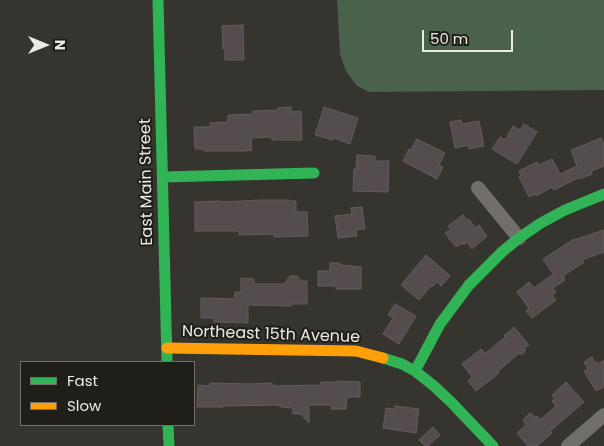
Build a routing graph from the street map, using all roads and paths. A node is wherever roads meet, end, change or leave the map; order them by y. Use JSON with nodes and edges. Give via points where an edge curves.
{"nodes":[{"id":1,"x":158,"y":0,"type":"edge"},
{"id":2,"x":314,"y":173,"type":"dead end"},
{"id":3,"x":163,"y":177,"type":"junction"},
{"id":4,"x":478,"y":188,"type":"dead end"},
{"id":5,"x":604,"y":194,"type":"edge"},
{"id":6,"x":519,"y":238,"type":"junction"},
{"id":7,"x":167,"y":348,"type":"junction"},
{"id":8,"x":167,"y":361,"type":"edge"},
{"id":9,"x":416,"y":371,"type":"junction"},
{"id":10,"x":604,"y":415,"type":"edge"},
{"id":11,"x":168,"y":426,"type":"edge"},
{"id":12,"x":168,"y":446,"type":"edge"},
{"id":13,"x":493,"y":446,"type":"edge"},
{"id":14,"x":568,"y":446,"type":"edge"}],
"edges":[{"from":1,"to":3,"type":"street","name":"East Main Street"},
{"from":2,"to":3,"type":"street"},
{"from":3,"to":7,"type":"street","name":"East Main Street"},
{"from":4,"to":6,"type":"street"},
{"from":5,"to":6,"type":"street","via":[[565,210]]},
{"from":6,"to":9,"type":"street","via":[[483,270],[452,306]]},
{"from":7,"to":8,"type":"street","name":"East Main Street"},
{"from":7,"to":9,"type":"street","name":"Northeast 15th Avenue","via":[[356,351],[379,356]]},
{"from":9,"to":13,"type":"street","name":"Northeast 15th Avenue"},
{"from":10,"to":14,"type":"street"},
{"from":11,"to":12,"type":"street"}]}
